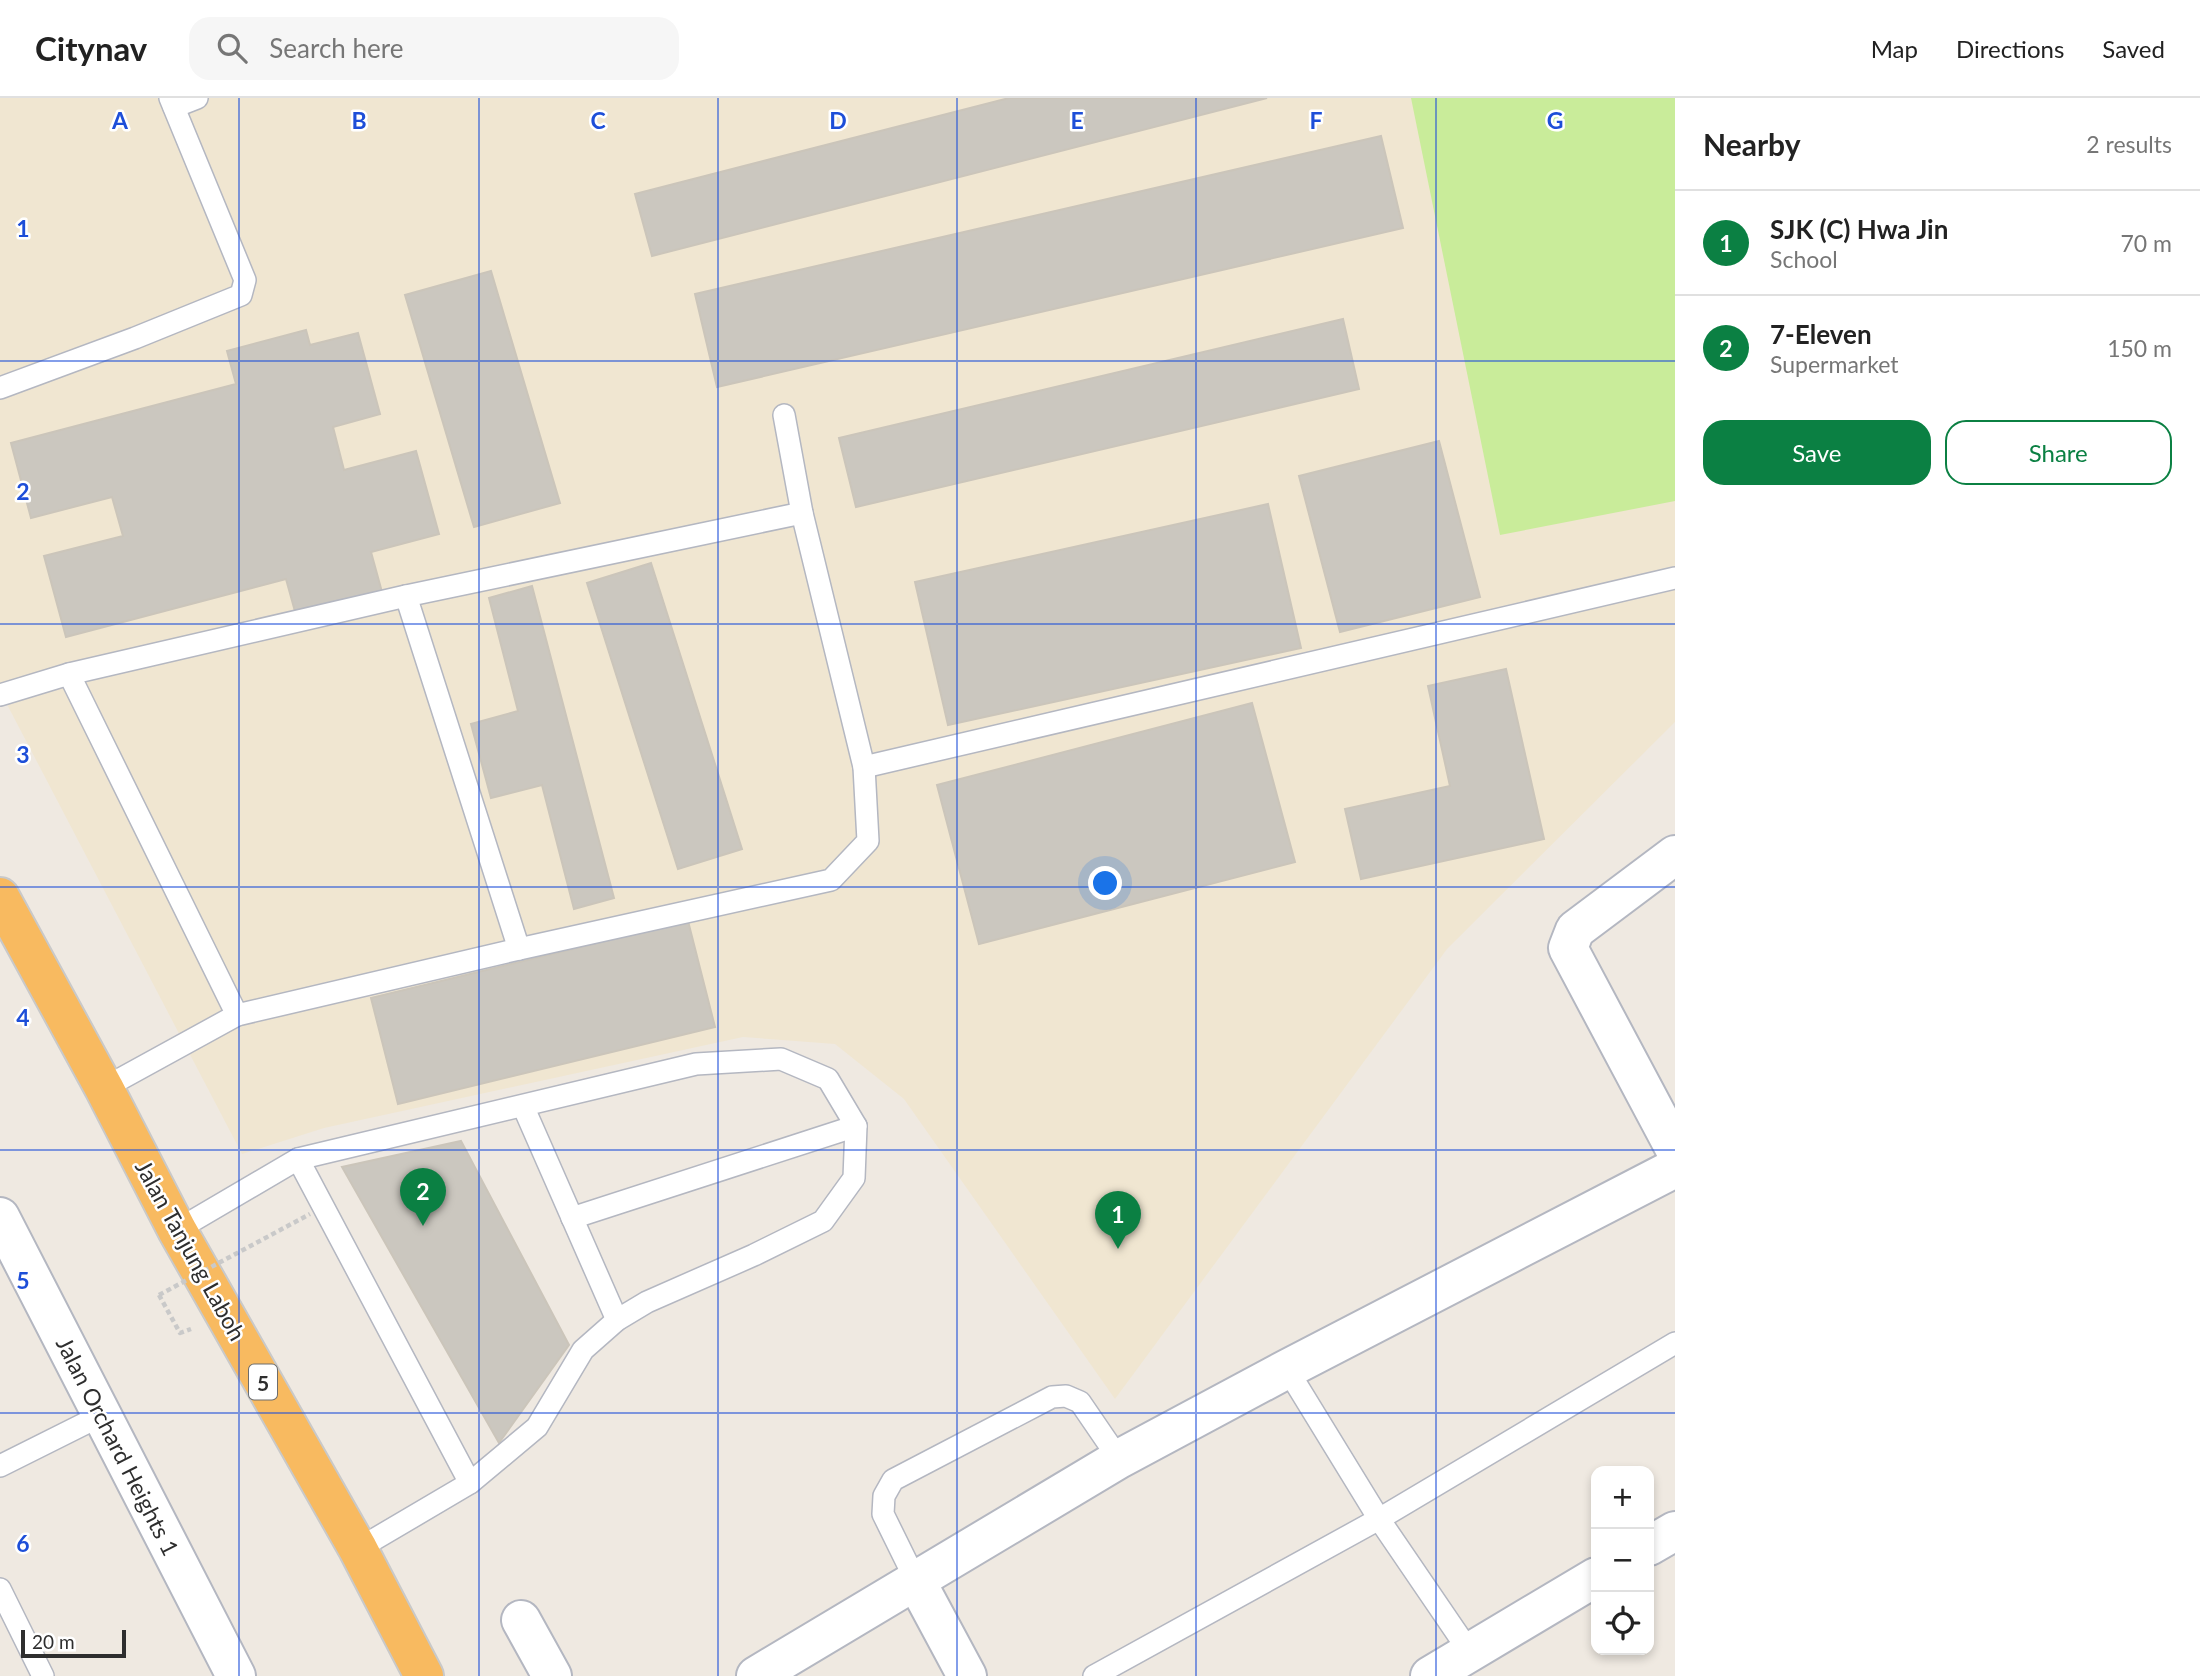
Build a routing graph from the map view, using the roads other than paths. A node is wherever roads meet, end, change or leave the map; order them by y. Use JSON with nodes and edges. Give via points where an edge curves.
{"nodes":[{"id":1,"x":197,"y":98,"type":"edge"},
{"id":2,"x":172,"y":103,"type":"edge"},
{"id":3,"x":0,"y":388,"type":"edge"},
{"id":4,"x":784,"y":415,"type":"dead end"},
{"id":5,"x":802,"y":513,"type":"junction"},
{"id":6,"x":1675,"y":578,"type":"edge"},
{"id":7,"x":406,"y":596,"type":"junction"},
{"id":8,"x":69,"y":674,"type":"junction"},
{"id":9,"x":0,"y":695,"type":"edge"},
{"id":10,"x":864,"y":767,"type":"junction"},
{"id":11,"x":1674,"y":858,"type":"edge"},
{"id":12,"x":0,"y":897,"type":"edge"},
{"id":13,"x":519,"y":949,"type":"junction"},
{"id":14,"x":237,"y":1015,"type":"junction"},
{"id":15,"x":104,"y":1088,"type":"junction"},
{"id":16,"x":523,"y":1106,"type":"junction"},
{"id":17,"x":856,"y":1126,"type":"junction"},
{"id":18,"x":1675,"y":1149,"type":"edge"},
{"id":19,"x":298,"y":1159,"type":"junction"},
{"id":20,"x":1675,"y":1168,"type":"edge"},
{"id":21,"x":0,"y":1217,"type":"edge"},
{"id":22,"x":572,"y":1218,"type":"junction"},
{"id":23,"x":177,"y":1230,"type":"junction"},
{"id":24,"x":617,"y":1320,"type":"junction"},
{"id":25,"x":1675,"y":1343,"type":"edge"},
{"id":26,"x":1287,"y":1369,"type":"junction"},
{"id":27,"x":102,"y":1415,"type":"junction"},
{"id":28,"x":1119,"y":1459,"type":"junction"},
{"id":29,"x":0,"y":1466,"type":"edge"},
{"id":30,"x":470,"y":1483,"type":"junction"},
{"id":31,"x":1379,"y":1519,"type":"junction"},
{"id":32,"x":1675,"y":1531,"type":"edge"},
{"id":33,"x":1654,"y":1543,"type":"edge"},
{"id":34,"x":358,"y":1549,"type":"junction"},
{"id":35,"x":1591,"y":1580,"type":"edge"},
{"id":36,"x":916,"y":1581,"type":"junction"},
{"id":37,"x":0,"y":1589,"type":"edge"},
{"id":38,"x":521,"y":1620,"type":"dead end"},
{"id":39,"x":1469,"y":1651,"type":"junction"},
{"id":40,"x":43,"y":1676,"type":"edge"},
{"id":41,"x":236,"y":1676,"type":"edge"},
{"id":42,"x":424,"y":1676,"type":"edge"},
{"id":43,"x":551,"y":1676,"type":"edge"},
{"id":44,"x":756,"y":1676,"type":"edge"},
{"id":45,"x":967,"y":1676,"type":"edge"},
{"id":46,"x":1094,"y":1676,"type":"edge"},
{"id":47,"x":1430,"y":1676,"type":"edge"}],
"edges":[{"from":1,"to":2,"type":"lane"},
{"from":2,"to":3,"type":"lane","via":[[245,280],[241,295]]},
{"from":4,"to":5,"type":"lane"},
{"from":5,"to":7,"type":"lane"},
{"from":5,"to":10,"type":"lane"},
{"from":6,"to":10,"type":"lane"},
{"from":7,"to":8,"type":"lane"},
{"from":7,"to":13,"type":"lane"},
{"from":8,"to":9,"type":"lane"},
{"from":8,"to":14,"type":"lane"},
{"from":10,"to":13,"type":"lane","via":[[868,841],[831,880]]},
{"from":11,"to":18,"type":"street","via":[[1575,930],[1568,948]]},
{"from":12,"to":15,"type":"highway","name":"Jalan Tanjung Laboh","number":"5"},
{"from":13,"to":14,"type":"lane"},
{"from":14,"to":15,"type":"lane"},
{"from":15,"to":23,"type":"highway","name":"Jalan Tanjung Laboh","number":"5"},
{"from":16,"to":17,"type":"lane","via":[[696,1064],[781,1059],[828,1079]]},
{"from":16,"to":19,"type":"lane"},
{"from":16,"to":22,"type":"lane"},
{"from":17,"to":22,"type":"lane"},
{"from":17,"to":24,"type":"lane","via":[[854,1178],[823,1221]]},
{"from":19,"to":23,"type":"lane"},
{"from":19,"to":30,"type":"lane"},
{"from":20,"to":26,"type":"street"},
{"from":21,"to":27,"type":"street","name":"Jalan Orchard Heights 1"},
{"from":22,"to":24,"type":"lane"},
{"from":23,"to":34,"type":"highway","name":"Jalan Tanjung Laboh","number":"5"},
{"from":24,"to":30,"type":"lane","via":[[583,1350],[537,1427]]},
{"from":25,"to":31,"type":"lane"},
{"from":26,"to":28,"type":"street"},
{"from":26,"to":31,"type":"lane"},
{"from":27,"to":29,"type":"lane"},
{"from":27,"to":41,"type":"street","name":"Jalan Orchard Heights 1"},
{"from":28,"to":36,"type":"street"},
{"from":28,"to":36,"type":"lane","via":[[1080,1402],[1052,1397],[893,1480],[884,1496],[883,1514]]},
{"from":30,"to":34,"type":"lane"},
{"from":31,"to":39,"type":"lane"},
{"from":31,"to":46,"type":"lane"},
{"from":32,"to":33,"type":"street"},
{"from":34,"to":42,"type":"highway","name":"Jalan Tanjung Laboh","number":"5"},
{"from":35,"to":39,"type":"street"},
{"from":36,"to":44,"type":"street"},
{"from":36,"to":45,"type":"street"},
{"from":37,"to":40,"type":"lane"},
{"from":38,"to":43,"type":"street"},
{"from":39,"to":47,"type":"street"}]}
